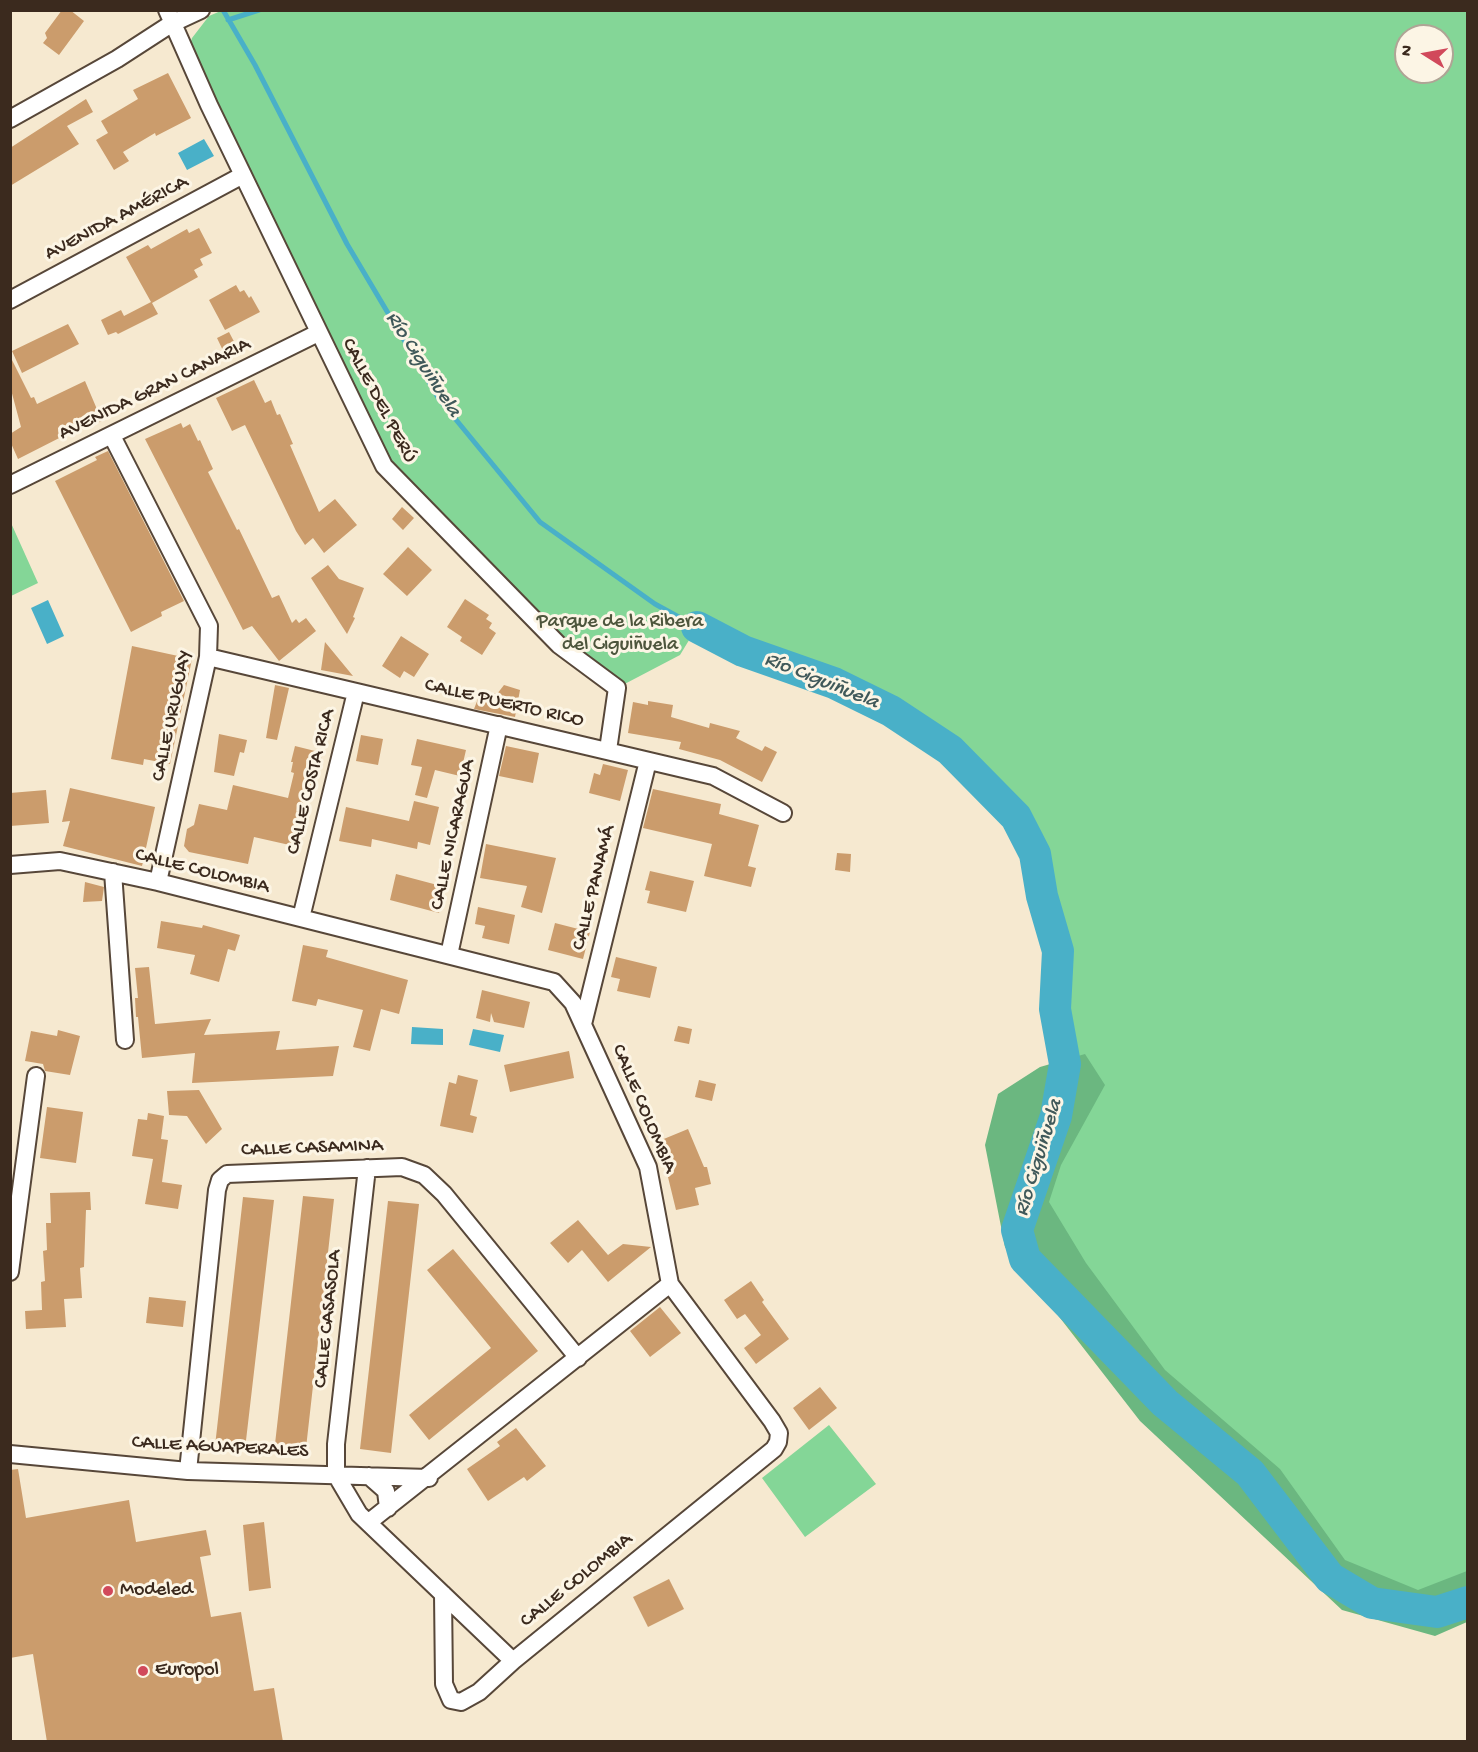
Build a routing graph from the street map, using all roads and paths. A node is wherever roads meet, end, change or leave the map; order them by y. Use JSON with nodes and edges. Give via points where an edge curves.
{"nodes":[{"id":1,"x":201,"y":10,"type":"edge"},
{"id":2,"x":169,"y":17,"type":"edge"},
{"id":3,"x":10,"y":119,"type":"edge"},
{"id":4,"x":243,"y":175,"type":"junction"},
{"id":5,"x":10,"y":300,"type":"edge"},
{"id":6,"x":318,"y":333,"type":"junction"},
{"id":7,"x":112,"y":436,"type":"junction"},
{"id":8,"x":10,"y":485,"type":"edge"},
{"id":9,"x":208,"y":657,"type":"junction"},
{"id":10,"x":356,"y":692,"type":"junction"},
{"id":11,"x":499,"y":725,"type":"junction"},
{"id":12,"x":608,"y":750,"type":"junction"},
{"id":13,"x":648,"y":761,"type":"junction"},
{"id":14,"x":783,"y":813,"type":"dead end"},
{"id":15,"x":10,"y":865,"type":"edge"},
{"id":16,"x":114,"y":872,"type":"junction"},
{"id":17,"x":158,"y":882,"type":"junction"},
{"id":18,"x":301,"y":918,"type":"junction"},
{"id":19,"x":449,"y":955,"type":"junction"},
{"id":20,"x":583,"y":1024,"type":"junction"},
{"id":21,"x":125,"y":1040,"type":"dead end"},
{"id":22,"x":36,"y":1076,"type":"dead end"},
{"id":23,"x":368,"y":1168,"type":"junction"},
{"id":24,"x":10,"y":1272,"type":"edge"},
{"id":25,"x":670,"y":1284,"type":"junction"},
{"id":26,"x":578,"y":1358,"type":"junction"},
{"id":27,"x":10,"y":1454,"type":"edge"},
{"id":28,"x":188,"y":1470,"type":"junction"},
{"id":29,"x":336,"y":1475,"type":"junction"},
{"id":30,"x":369,"y":1476,"type":"junction"},
{"id":31,"x":429,"y":1478,"type":"junction"},
{"id":32,"x":388,"y":1508,"type":"junction"},
{"id":33,"x":369,"y":1522,"type":"junction"},
{"id":34,"x":443,"y":1593,"type":"junction"},
{"id":35,"x":513,"y":1661,"type":"junction"}],
"edges":[{"from":1,"to":2,"type":"street"},
{"from":2,"to":3,"type":"street","via":[[117,59]]},
{"from":2,"to":4,"type":"street","name":"CALLE DEL PERÚ"},
{"from":4,"to":5,"type":"street","name":"AVENIDA AMÉRICA"},
{"from":4,"to":6,"type":"street","name":"CALLE DEL PERÚ"},
{"from":6,"to":7,"type":"street","name":"AVENIDA GRAN CANARIA"},
{"from":6,"to":12,"type":"street","name":"CALLE DEL PERÚ","via":[[391,475],[559,645],[617,688]]},
{"from":7,"to":8,"type":"street","name":"AVENIDA GRAN CANARIA"},
{"from":7,"to":9,"type":"street","name":"CALLE URUGUAY","via":[[209,626]]},
{"from":9,"to":10,"type":"street","name":"CALLE PUERTO RICO"},
{"from":9,"to":17,"type":"street","name":"CALLE URUGUAY"},
{"from":10,"to":11,"type":"street","name":"CALLE PUERTO RICO"},
{"from":10,"to":18,"type":"street","name":"CALLE COSTA RICA"},
{"from":11,"to":12,"type":"street","name":"CALLE PUERTO RICO"},
{"from":11,"to":19,"type":"street","name":"CALLE NICARAGUA"},
{"from":12,"to":13,"type":"street","name":"CALLE PUERTO RICO"},
{"from":13,"to":14,"type":"street","name":"CALLE PUERTO RICO","via":[[713,776]]},
{"from":13,"to":20,"type":"street","name":"CALLE PANAMÁ"},
{"from":15,"to":16,"type":"street","name":"CALLE COLOMBIA","via":[[60,861]]},
{"from":16,"to":17,"type":"street","name":"CALLE COLOMBIA"},
{"from":16,"to":21,"type":"street"},
{"from":17,"to":18,"type":"street","name":"CALLE COLOMBIA"},
{"from":18,"to":19,"type":"street","name":"CALLE COLOMBIA"},
{"from":19,"to":20,"type":"street","name":"CALLE COLOMBIA","via":[[554,982],[573,1003]]},
{"from":20,"to":25,"type":"street","name":"CALLE COLOMBIA","via":[[648,1167]]},
{"from":22,"to":24,"type":"street"},
{"from":23,"to":26,"type":"street","name":"CALLE CASAMINA","via":[[402,1167],[424,1175],[444,1194]]},
{"from":23,"to":28,"type":"street","name":"CALLE CASAMINA","via":[[234,1172],[220,1180]]},
{"from":23,"to":29,"type":"street","name":"CALLE CASASOLA","via":[[336,1444]]},
{"from":25,"to":26,"type":"street"},
{"from":25,"to":35,"type":"street","name":"CALLE COLOMBIA","via":[[772,1421],[779,1433],[778,1442]]},
{"from":26,"to":31,"type":"street"},
{"from":27,"to":28,"type":"street","name":"CALLE AGUAPERALES"},
{"from":28,"to":29,"type":"street","name":"CALLE AGUAPERALES"},
{"from":29,"to":30,"type":"street","name":"CALLE AGUAPERALES"},
{"from":29,"to":33,"type":"street","via":[[352,1504]]},
{"from":30,"to":31,"type":"street","name":"CALLE AGUAPERALES"},
{"from":30,"to":32,"type":"street","via":[[386,1491]]},
{"from":31,"to":32,"type":"street"},
{"from":32,"to":33,"type":"street"},
{"from":33,"to":34,"type":"street"},
{"from":34,"to":35,"type":"street"},
{"from":34,"to":35,"type":"street","name":"CALLE COLOMBIA","via":[[444,1684],[451,1700],[469,1699]]}]}
